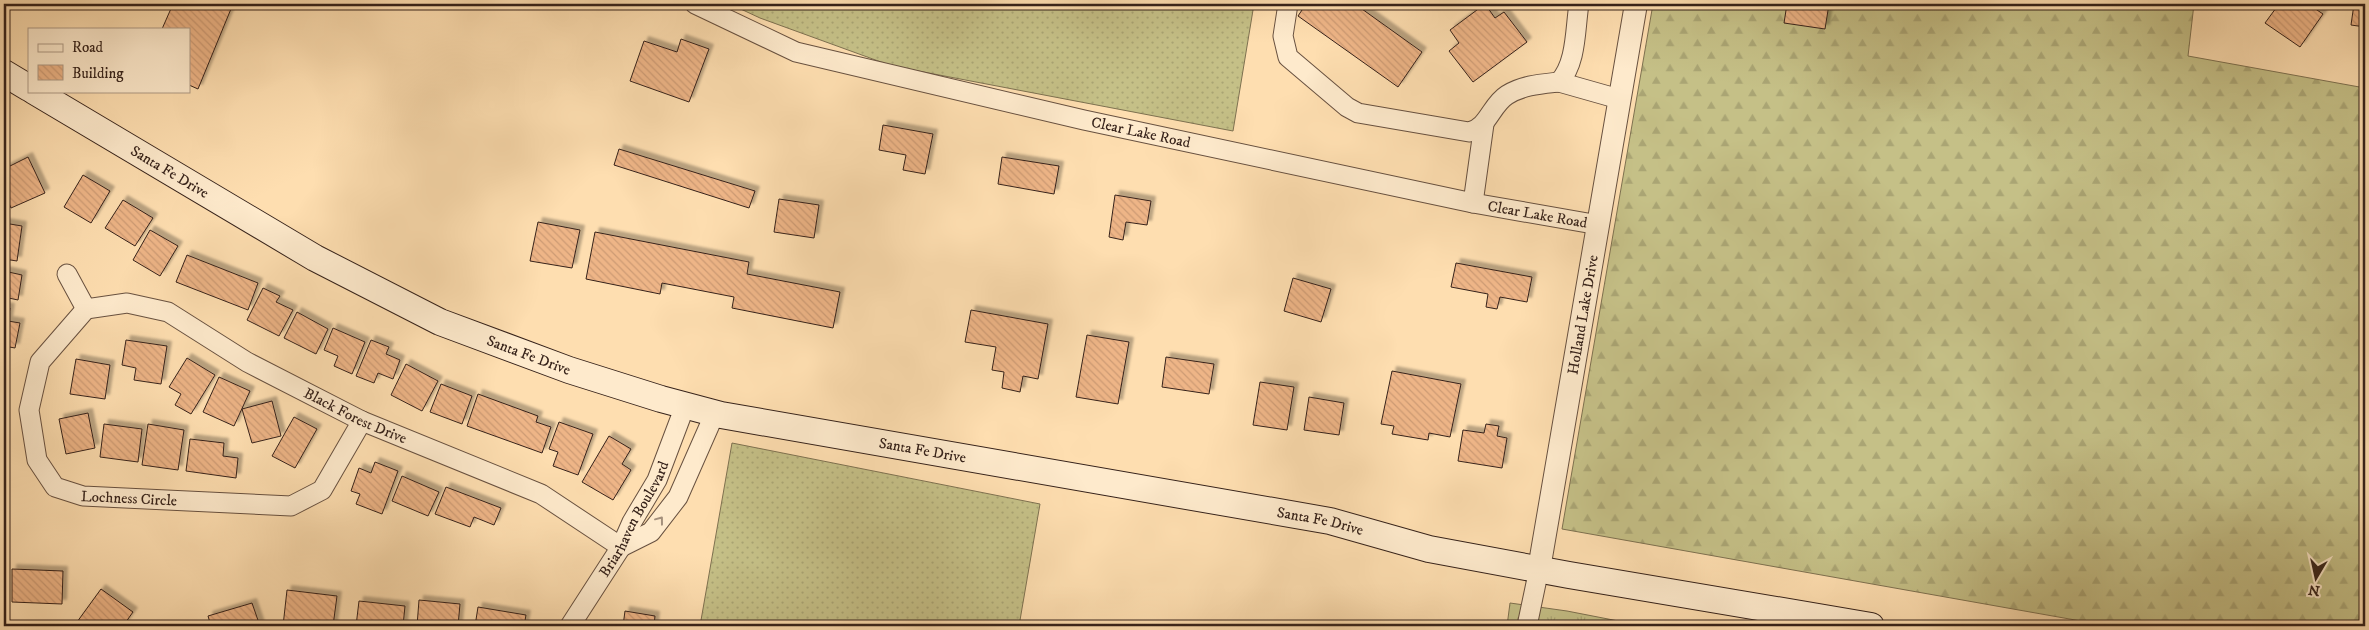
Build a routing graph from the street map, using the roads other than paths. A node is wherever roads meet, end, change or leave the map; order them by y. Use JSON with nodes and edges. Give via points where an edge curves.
{"nodes":[{"id":1,"x":695,"y":4,"type":"edge"},
{"id":2,"x":1288,"y":4,"type":"edge"},
{"id":3,"x":1579,"y":4,"type":"edge"},
{"id":4,"x":1636,"y":4,"type":"edge"},
{"id":5,"x":4,"y":73,"type":"edge"},
{"id":6,"x":1559,"y":82,"type":"junction"},
{"id":7,"x":28,"y":87,"type":"edge"},
{"id":8,"x":36,"y":92,"type":"edge"},
{"id":9,"x":1619,"y":99,"type":"junction"},
{"id":10,"x":1484,"y":124,"type":"junction"},
{"id":11,"x":1473,"y":203,"type":"junction"},
{"id":12,"x":1599,"y":225,"type":"junction"},
{"id":13,"x":67,"y":274,"type":"dead end"},
{"id":14,"x":86,"y":309,"type":"junction"},
{"id":15,"x":685,"y":406,"type":"junction"},
{"id":16,"x":715,"y":413,"type":"junction"},
{"id":17,"x":362,"y":421,"type":"junction"},
{"id":18,"x":621,"y":547,"type":"junction"},
{"id":19,"x":1539,"y":569,"type":"junction"},
{"id":20,"x":570,"y":626,"type":"edge"},
{"id":21,"x":1527,"y":626,"type":"edge"},
{"id":22,"x":1871,"y":626,"type":"edge"}],
"edges":[{"from":1,"to":11,"type":"street","name":"Clear Lake Road","via":[[796,52],[1018,106]]},
{"from":2,"to":10,"type":"street","via":[[1283,36],[1288,57],[1347,107],[1358,113],[1469,132]]},
{"from":3,"to":6,"type":"street","via":[[1569,69]]},
{"from":4,"to":9,"type":"street","name":"Holland Lake Drive"},
{"from":5,"to":7,"type":"main road"},
{"from":6,"to":9,"type":"street"},
{"from":6,"to":10,"type":"street","via":[[1520,88],[1497,104]]},
{"from":8,"to":15,"type":"main road","name":"Santa Fe Drive","via":[[315,258],[440,322],[569,370]]},
{"from":9,"to":12,"type":"street","name":"Holland Lake Drive"},
{"from":10,"to":11,"type":"street"},
{"from":11,"to":12,"type":"street","name":"Clear Lake Road"},
{"from":12,"to":19,"type":"street","name":"Holland Lake Drive"},
{"from":13,"to":14,"type":"street"},
{"from":14,"to":17,"type":"street","name":"Black Forest Drive","via":[[127,303],[168,312],[247,362]]},
{"from":14,"to":17,"type":"street","name":"Lochness Circle","via":[[40,362],[29,410],[37,460],[55,487],[83,496],[291,506],[322,490]]},
{"from":15,"to":16,"type":"main road","name":"Santa Fe Drive"},
{"from":15,"to":18,"type":"street","name":"Briarhaven Boulevard","via":[[657,480]]},
{"from":18,"to":16,"type":"street","one_way":true,"via":[[651,532],[678,497]]},
{"from":16,"to":19,"type":"main road","name":"Santa Fe Drive","via":[[1330,521],[1429,549]]},
{"from":17,"to":18,"type":"street","name":"Black Forest Drive","via":[[541,494]]},
{"from":18,"to":20,"type":"street","name":"Briarhaven Boulevard"},
{"from":19,"to":21,"type":"street","name":"Holland Lake Drive"},
{"from":19,"to":22,"type":"main road","name":"Santa Fe Drive"}]}
